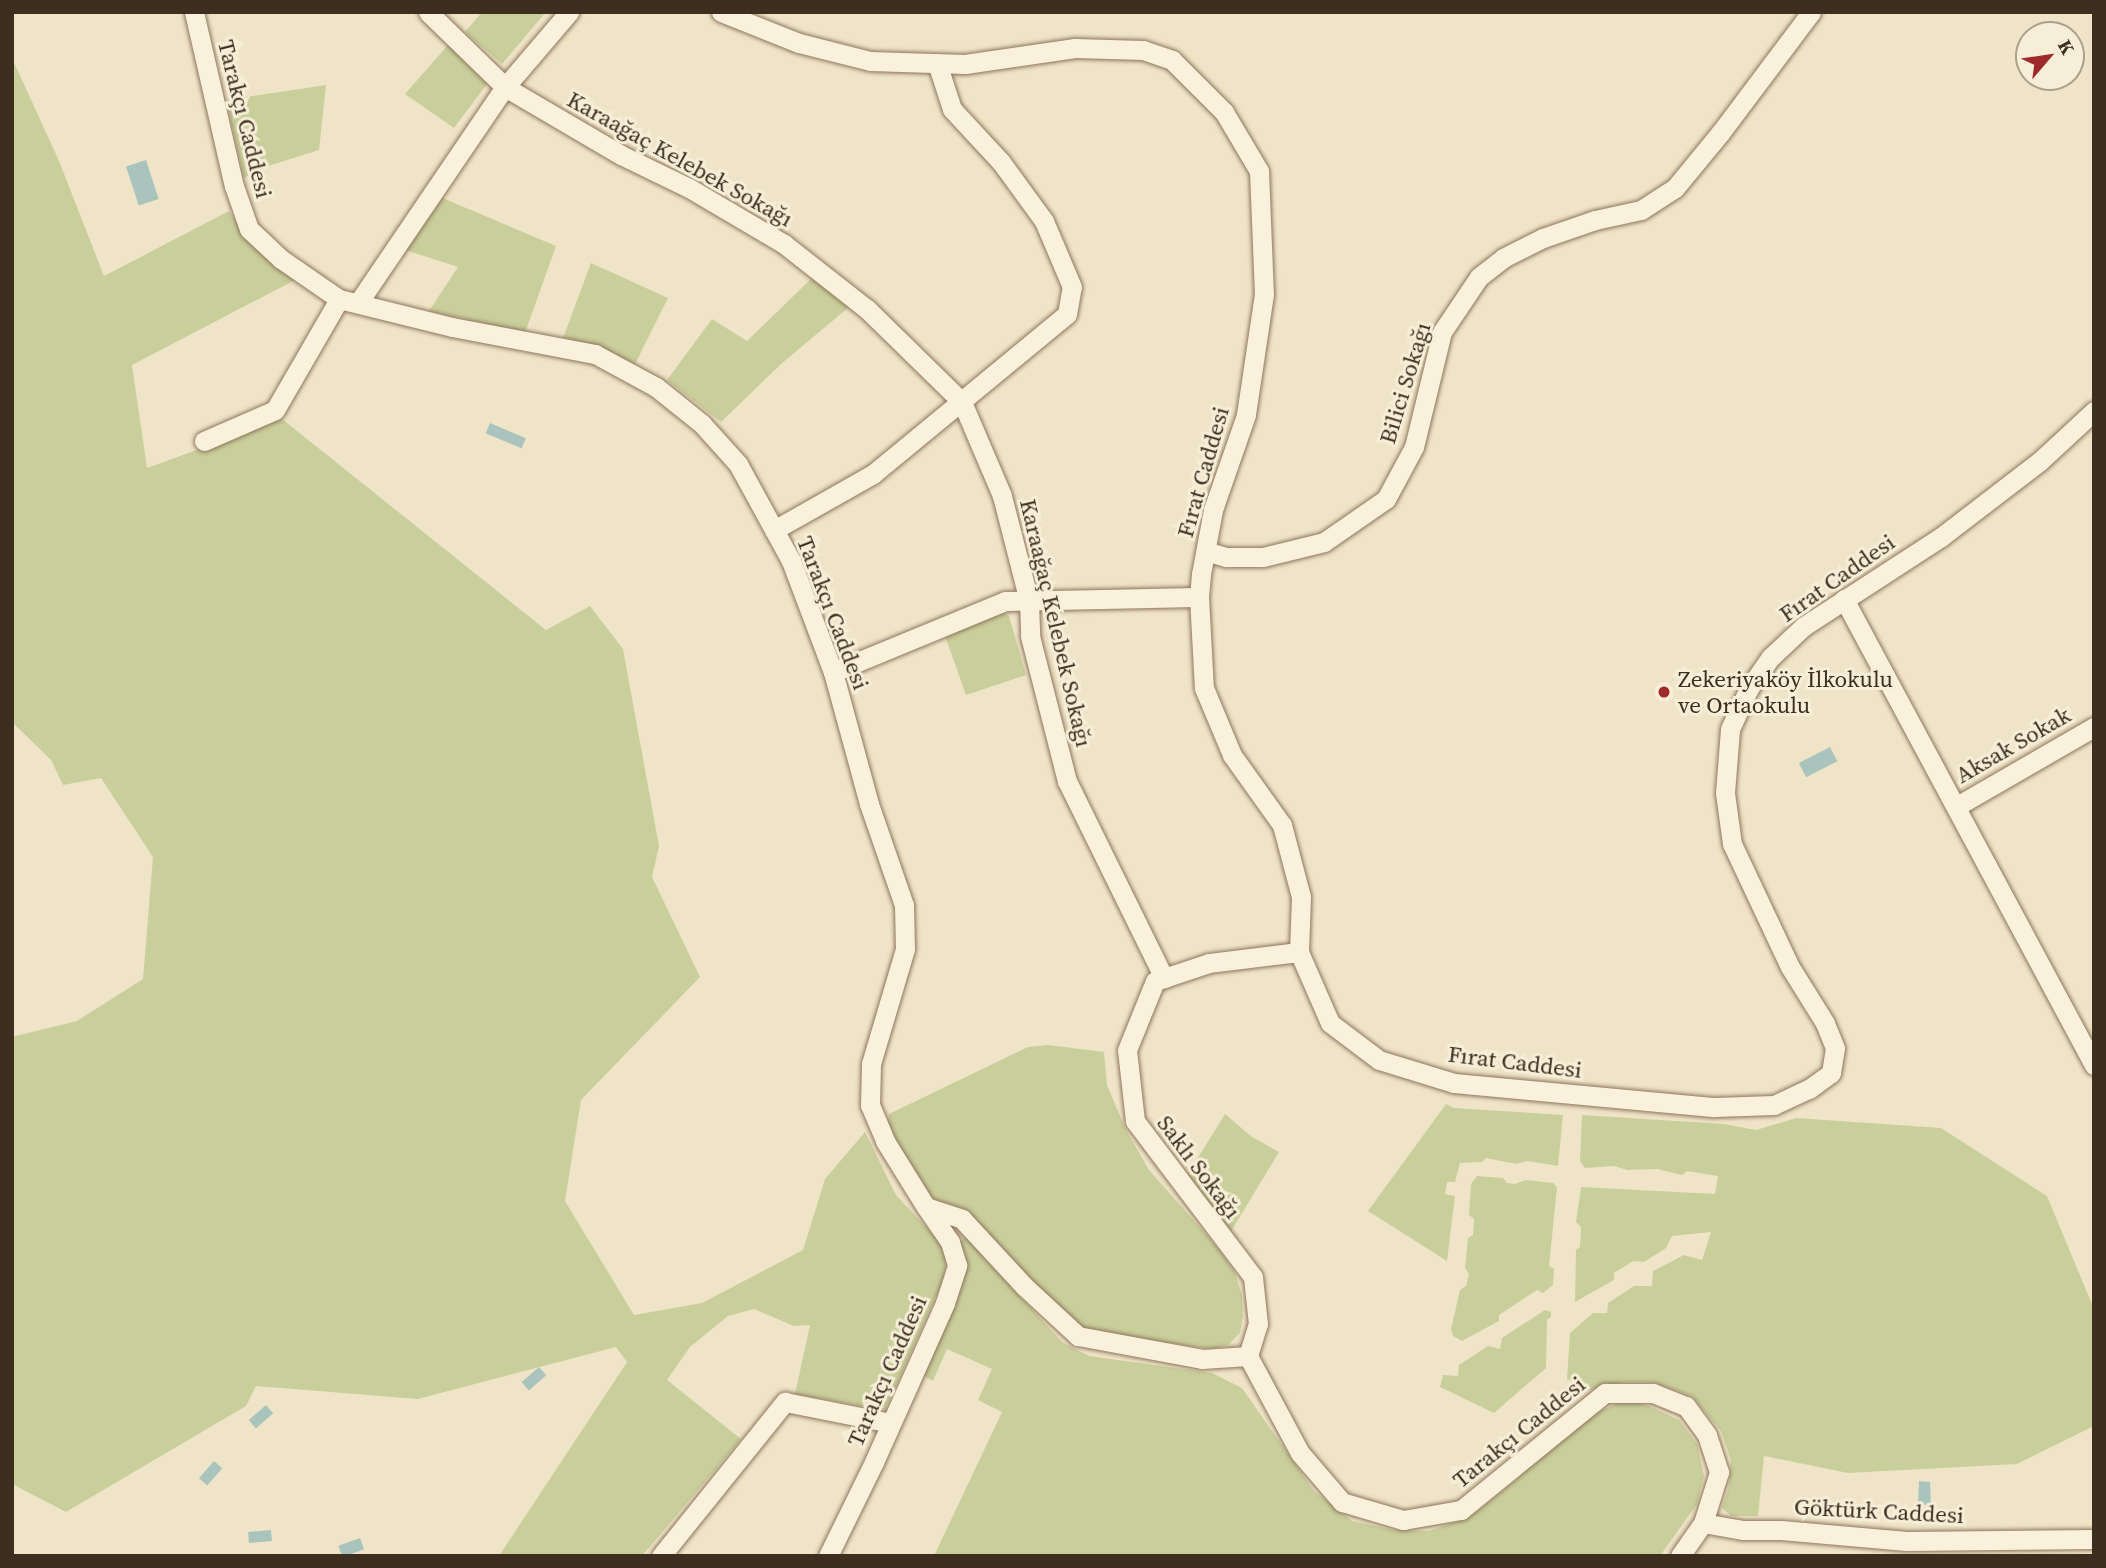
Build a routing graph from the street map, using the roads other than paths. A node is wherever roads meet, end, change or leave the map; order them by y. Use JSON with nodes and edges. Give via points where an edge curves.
{"nodes":[{"id":1,"x":194,"y":12,"type":"edge"},
{"id":2,"x":428,"y":12,"type":"edge"},
{"id":3,"x":569,"y":12,"type":"edge"},
{"id":4,"x":721,"y":12,"type":"edge"},
{"id":5,"x":1811,"y":12,"type":"edge"},
{"id":6,"x":937,"y":63,"type":"junction"},
{"id":7,"x":505,"y":87,"type":"junction"},
{"id":8,"x":348,"y":301,"type":"junction"},
{"id":9,"x":962,"y":402,"type":"junction"},
{"id":10,"x":2094,"y":411,"type":"edge"},
{"id":11,"x":204,"y":441,"type":"dead end"},
{"id":12,"x":774,"y":530,"type":"junction"},
{"id":13,"x":1206,"y":551,"type":"junction"},
{"id":14,"x":1199,"y":597,"type":"junction"},
{"id":15,"x":1844,"y":599,"type":"junction"},
{"id":16,"x":1029,"y":601,"type":"junction"},
{"id":17,"x":833,"y":672,"type":"junction"},
{"id":18,"x":2094,"y":727,"type":"edge"},
{"id":19,"x":1957,"y":806,"type":"junction"},
{"id":20,"x":1299,"y":952,"type":"junction"},
{"id":21,"x":1164,"y":978,"type":"junction"},
{"id":22,"x":2094,"y":1065,"type":"edge"},
{"id":23,"x":926,"y":1207,"type":"junction"},
{"id":24,"x":1248,"y":1356,"type":"junction"},
{"id":25,"x":891,"y":1423,"type":"junction"},
{"id":26,"x":1703,"y":1523,"type":"junction"},
{"id":27,"x":2094,"y":1539,"type":"edge"},
{"id":28,"x":661,"y":1556,"type":"edge"},
{"id":29,"x":828,"y":1556,"type":"edge"},
{"id":30,"x":1680,"y":1556,"type":"edge"}],
"edges":[{"from":1,"to":8,"type":"street","name":"Tarakçı Caddesi","via":[[234,186],[249,229],[281,259]]},
{"from":2,"to":7,"type":"street","name":"Karaağaç Kelebek Sokağı"},
{"from":3,"to":7,"type":"street"},
{"from":4,"to":6,"type":"street","name":"Fırat Caddesi","via":[[799,43],[870,61]]},
{"from":5,"to":13,"type":"street","name":"Bilici Sokağı","via":[[1675,188],[1641,210],[1543,238],[1503,258],[1479,277],[1442,332],[1414,447],[1386,499],[1324,542],[1263,557],[1226,557]]},
{"from":6,"to":9,"type":"street","via":[[951,109],[1001,162],[1044,220],[1072,287],[1067,314]]},
{"from":6,"to":13,"type":"street","name":"Fırat Caddesi","via":[[965,64],[1075,48],[1143,50],[1172,60],[1224,112],[1259,171],[1264,294],[1260,332],[1246,415],[1213,510]]},
{"from":7,"to":8,"type":"street"},
{"from":7,"to":9,"type":"street","name":"Karaağaç Kelebek Sokağı","via":[[783,244],[867,309]]},
{"from":8,"to":11,"type":"street","via":[[275,410]]},
{"from":8,"to":12,"type":"street","name":"Tarakçı Caddesi","via":[[452,327],[595,354],[656,387],[702,424],[738,464]]},
{"from":9,"to":12,"type":"street","via":[[873,474]]},
{"from":9,"to":16,"type":"street","name":"Karaağaç Kelebek Sokağı","via":[[1002,496]]},
{"from":10,"to":15,"type":"street","name":"Fırat Caddesi","via":[[2040,461],[1941,537]]},
{"from":12,"to":17,"type":"street","name":"Tarakçı Caddesi","via":[[791,561]]},
{"from":13,"to":14,"type":"street","name":"Fırat Caddesi"},
{"from":14,"to":16,"type":"street"},
{"from":14,"to":20,"type":"street","name":"Fırat Caddesi","via":[[1204,688],[1232,755],[1282,825],[1301,897]]},
{"from":15,"to":19,"type":"street"},
{"from":15,"to":20,"type":"street","name":"Fırat Caddesi","via":[[1804,626],[1771,657],[1749,688],[1730,729],[1726,758],[1732,844],[1790,967],[1835,1048],[1831,1073],[1809,1089],[1774,1105],[1715,1107],[1454,1083],[1379,1060],[1330,1023]]},
{"from":16,"to":17,"type":"street","via":[[1005,601]]},
{"from":16,"to":21,"type":"street","name":"Karaağaç Kelebek Sokağı","via":[[1030,636],[1067,781]]},
{"from":17,"to":23,"type":"street","name":"Tarakçı Caddesi","via":[[869,804],[904,905],[905,949],[872,1064],[870,1105],[885,1141]]},
{"from":18,"to":19,"type":"street","name":"Aksak Sokak"},
{"from":19,"to":22,"type":"street"},
{"from":20,"to":21,"type":"street","via":[[1209,963]]},
{"from":21,"to":24,"type":"street","name":"Saklı Sokağı","via":[[1155,981],[1127,1050],[1135,1121],[1253,1278],[1258,1324]]},
{"from":23,"to":24,"type":"street","via":[[962,1219],[1024,1286],[1079,1336],[1202,1359]]},
{"from":23,"to":25,"type":"street","name":"Tarakçı Caddesi","via":[[950,1242],[957,1265],[945,1303]]},
{"from":24,"to":26,"type":"street","name":"Tarakçı Caddesi","via":[[1300,1453],[1342,1502],[1403,1520],[1461,1510],[1605,1393],[1653,1393],[1686,1406],[1707,1435],[1719,1472]]},
{"from":25,"to":28,"type":"street","via":[[785,1402]]},
{"from":25,"to":29,"type":"street","name":"Tarakçı Caddesi"},
{"from":26,"to":27,"type":"street","name":"Göktürk Caddesi","via":[[1908,1541]]},
{"from":26,"to":30,"type":"street"}]}
